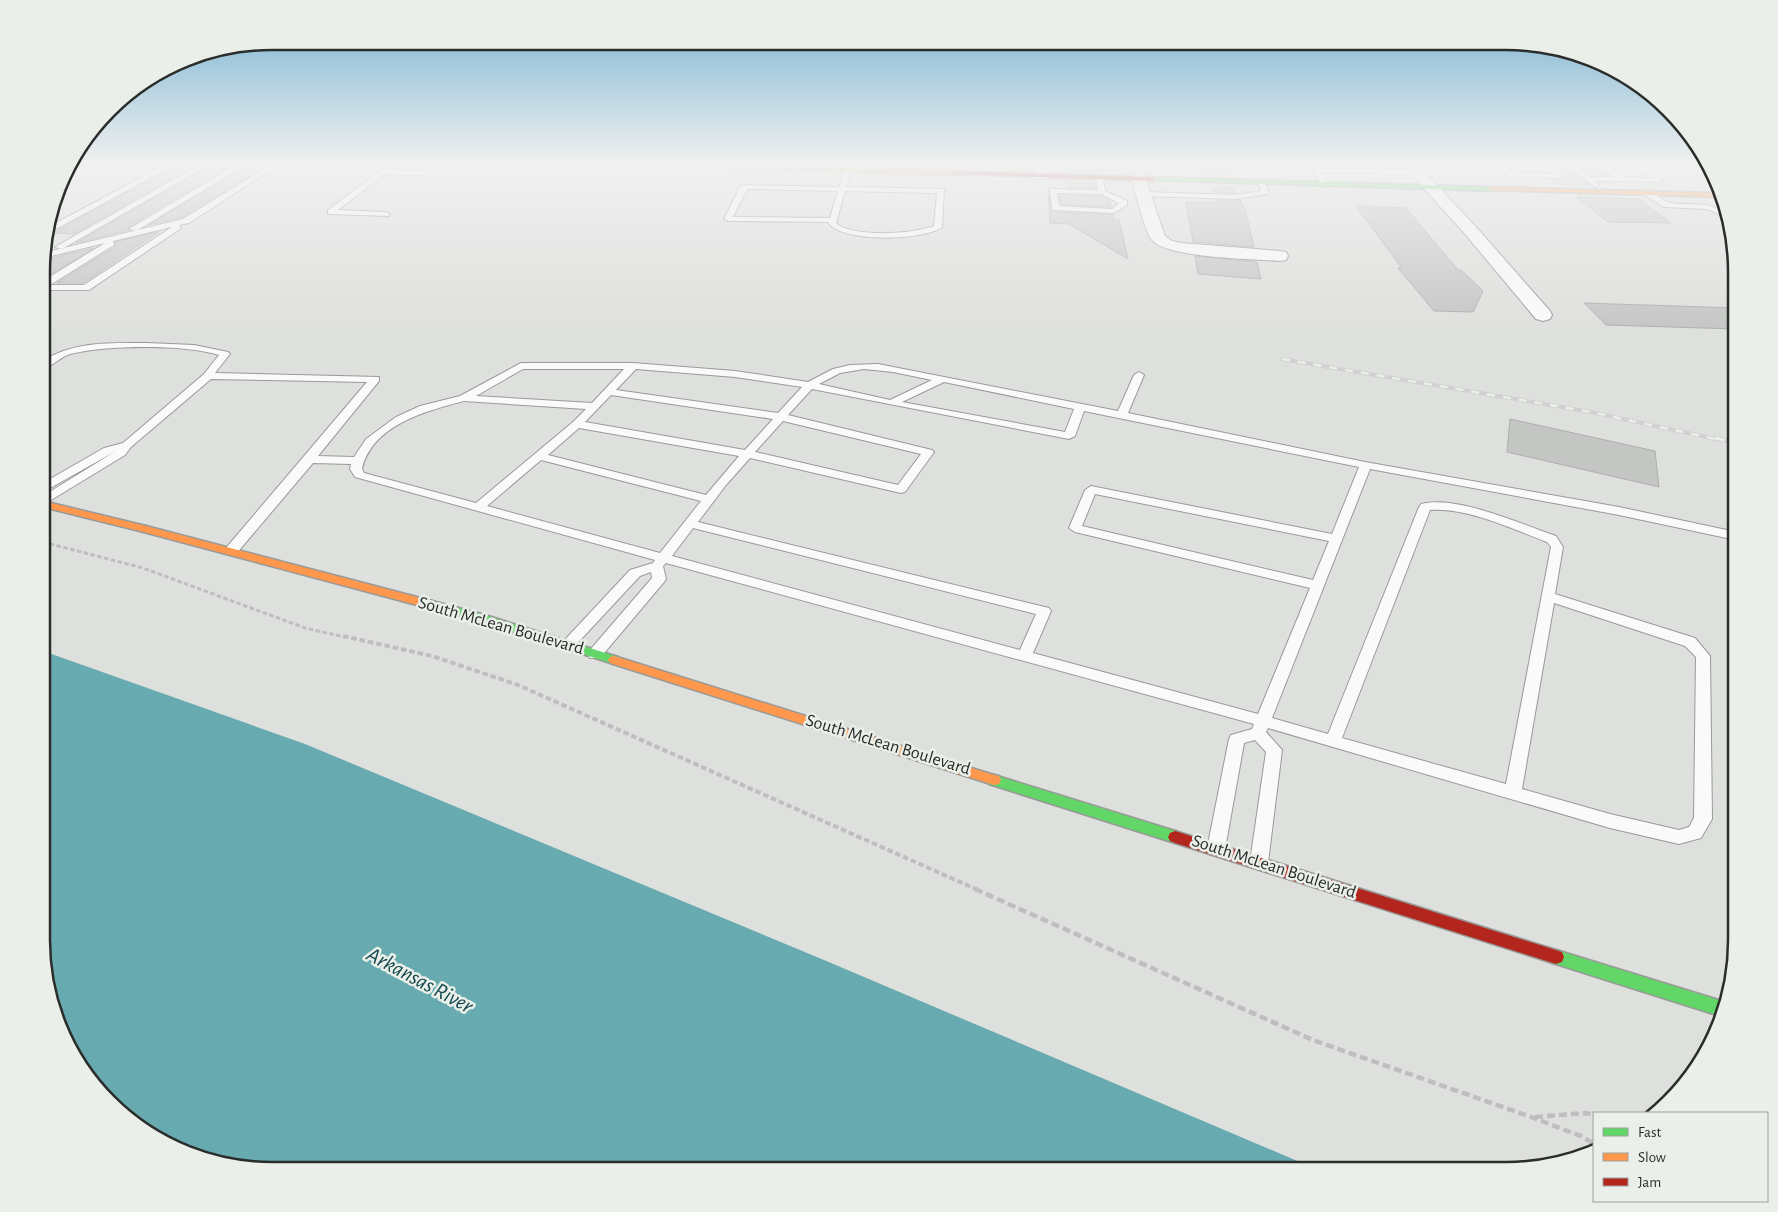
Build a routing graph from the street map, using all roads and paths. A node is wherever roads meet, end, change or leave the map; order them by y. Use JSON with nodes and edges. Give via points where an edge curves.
{"nodes":[{"id":1,"x":67,"y":219,"type":"edge"},
{"id":2,"x":109,"y":219,"type":"edge"},
{"id":3,"x":152,"y":219,"type":"edge"},
{"id":4,"x":190,"y":219,"type":"edge"},
{"id":5,"x":728,"y":219,"type":"edge"},
{"id":6,"x":939,"y":219,"type":"edge"},
{"id":7,"x":1147,"y":219,"type":"edge"},
{"id":8,"x":1459,"y":219,"type":"edge"},
{"id":9,"x":833,"y":220,"type":"joint"},
{"id":10,"x":186,"y":221,"type":"junction"},
{"id":11,"x":55,"y":224,"type":"edge"},
{"id":12,"x":121,"y":237,"type":"junction"},
{"id":13,"x":51,"y":252,"type":"edge"},
{"id":14,"x":50,"y":254,"type":"edge"},
{"id":15,"x":1280,"y":256,"type":"dead end"},
{"id":16,"x":50,"y":282,"type":"edge"},
{"id":17,"x":50,"y":286,"type":"edge"},
{"id":18,"x":1542,"y":315,"type":"dead end"},
{"id":19,"x":50,"y":362,"type":"edge"},
{"id":20,"x":633,"y":366,"type":"junction"},
{"id":21,"x":1138,"y":375,"type":"dead end"},
{"id":22,"x":208,"y":376,"type":"junction"},
{"id":23,"x":942,"y":378,"type":"junction"},
{"id":24,"x":808,"y":387,"type":"junction"},
{"id":25,"x":610,"y":392,"type":"junction"},
{"id":26,"x":464,"y":398,"type":"junction"},
{"id":27,"x":892,"y":403,"type":"junction"},
{"id":28,"x":596,"y":406,"type":"junction"},
{"id":29,"x":1080,"y":407,"type":"junction"},
{"id":30,"x":1122,"y":415,"type":"junction"},
{"id":31,"x":781,"y":417,"type":"junction"},
{"id":32,"x":577,"y":424,"type":"junction"},
{"id":33,"x":127,"y":444,"type":"junction"},
{"id":34,"x":747,"y":454,"type":"junction"},
{"id":35,"x":539,"y":456,"type":"junction"},
{"id":36,"x":310,"y":459,"type":"junction"},
{"id":37,"x":358,"y":461,"type":"junction"},
{"id":38,"x":1365,"y":465,"type":"junction"},
{"id":39,"x":50,"y":484,"type":"edge"},
{"id":40,"x":50,"y":498,"type":"edge"},
{"id":41,"x":710,"y":499,"type":"junction"},
{"id":42,"x":50,"y":504,"type":"edge"},
{"id":43,"x":479,"y":507,"type":"junction"},
{"id":44,"x":690,"y":524,"type":"junction"},
{"id":45,"x":1728,"y":534,"type":"edge"},
{"id":46,"x":1336,"y":540,"type":"junction"},
{"id":47,"x":50,"y":544,"type":"edge"},
{"id":48,"x":230,"y":551,"type":"junction"},
{"id":49,"x":660,"y":562,"type":"junction"},
{"id":50,"x":1318,"y":586,"type":"junction"},
{"id":51,"x":1549,"y":597,"type":"junction"},
{"id":52,"x":567,"y":645,"type":"junction"},
{"id":53,"x":595,"y":654,"type":"junction"},
{"id":54,"x":1024,"y":656,"type":"junction"},
{"id":55,"x":1260,"y":727,"type":"junction"},
{"id":56,"x":1333,"y":741,"type":"junction"},
{"id":57,"x":1513,"y":793,"type":"junction"},
{"id":58,"x":1216,"y":849,"type":"junction"},
{"id":59,"x":1259,"y":862,"type":"junction"},
{"id":60,"x":1717,"y":1007,"type":"edge"},
{"id":61,"x":1593,"y":1115,"type":"edge"},
{"id":62,"x":1532,"y":1117,"type":"junction"},
{"id":63,"x":1593,"y":1143,"type":"edge"}],
"edges":[{"from":1,"to":11,"type":"lane"},
{"from":2,"to":13,"type":"lane"},
{"from":3,"to":12,"type":"lane"},
{"from":4,"to":10,"type":"lane"},
{"from":5,"to":9,"type":"lane"},
{"from":6,"to":9,"type":"lane","via":[[938,227],[931,232],[917,234],[840,230],[832,223]]},
{"from":7,"to":15,"type":"street","via":[[1158,238],[1180,248]]},
{"from":8,"to":18,"type":"street"},
{"from":10,"to":12,"type":"lane"},
{"from":10,"to":17,"type":"lane","via":[[86,288]]},
{"from":12,"to":14,"type":"lane"},
{"from":12,"to":16,"type":"lane"},
{"from":19,"to":22,"type":"lane","via":[[65,352],[97,346],[194,348],[225,354]]},
{"from":20,"to":24,"type":"lane","via":[[734,374],[783,380]]},
{"from":20,"to":25,"type":"lane"},
{"from":20,"to":26,"type":"lane","via":[[521,366]]},
{"from":21,"to":30,"type":"lane"},
{"from":22,"to":33,"type":"lane"},
{"from":22,"to":36,"type":"lane","via":[[375,379]]},
{"from":23,"to":24,"type":"lane","via":[[874,365],[822,376]]},
{"from":23,"to":27,"type":"lane"},
{"from":23,"to":29,"type":"lane"},
{"from":24,"to":27,"type":"lane"},
{"from":24,"to":31,"type":"lane"},
{"from":25,"to":28,"type":"lane"},
{"from":25,"to":31,"type":"lane"},
{"from":26,"to":28,"type":"lane"},
{"from":26,"to":37,"type":"lane","via":[[424,408],[400,420],[370,441]]},
{"from":27,"to":29,"type":"lane","via":[[1069,436]]},
{"from":28,"to":32,"type":"lane"},
{"from":29,"to":30,"type":"lane"},
{"from":30,"to":38,"type":"lane"},
{"from":31,"to":34,"type":"lane"},
{"from":31,"to":34,"type":"lane","via":[[928,452],[901,489]]},
{"from":32,"to":34,"type":"lane"},
{"from":32,"to":35,"type":"lane"},
{"from":33,"to":39,"type":"lane","via":[[108,450]]},
{"from":33,"to":40,"type":"lane","via":[[121,453]]},
{"from":34,"to":41,"type":"lane"},
{"from":35,"to":41,"type":"lane"},
{"from":35,"to":43,"type":"lane"},
{"from":36,"to":37,"type":"lane"},
{"from":36,"to":48,"type":"lane"},
{"from":37,"to":43,"type":"lane","via":[[356,469],[359,474]]},
{"from":38,"to":45,"type":"lane"},
{"from":38,"to":46,"type":"lane"},
{"from":41,"to":44,"type":"lane"},
{"from":42,"to":48,"type":"street","name":"South McLean Boulevard"},
{"from":43,"to":49,"type":"lane"},
{"from":44,"to":49,"type":"lane"},
{"from":44,"to":54,"type":"lane","via":[[1044,611]]},
{"from":46,"to":50,"type":"lane"},
{"from":46,"to":50,"type":"lane","via":[[1091,490],[1075,528]]},
{"from":47,"to":62,"type":"path","via":[[144,568],[305,628],[432,656],[518,685],[1313,1040]]},
{"from":48,"to":52,"type":"street","name":"South McLean Boulevard","via":[[481,618]]},
{"from":49,"to":52,"type":"lane","via":[[635,573]]},
{"from":49,"to":53,"type":"lane","via":[[659,579]]},
{"from":49,"to":54,"type":"lane"},
{"from":50,"to":55,"type":"lane"},
{"from":51,"to":56,"type":"lane","via":[[1557,547],[1552,539],[1488,516],[1438,506],[1425,507]]},
{"from":51,"to":57,"type":"lane"},
{"from":51,"to":57,"type":"lane","via":[[1690,642],[1703,656],[1703,819],[1694,833],[1679,836],[1610,821]]},
{"from":52,"to":53,"type":"street","name":"South McLean Boulevard"},
{"from":53,"to":58,"type":"street","name":"South McLean Boulevard"},
{"from":54,"to":55,"type":"lane"},
{"from":55,"to":56,"type":"lane"},
{"from":55,"to":58,"type":"lane","via":[[1237,739]]},
{"from":55,"to":59,"type":"lane","via":[[1274,750]]},
{"from":56,"to":57,"type":"lane"},
{"from":58,"to":59,"type":"street","name":"South McLean Boulevard"},
{"from":59,"to":60,"type":"street","name":"South McLean Boulevard"},
{"from":61,"to":62,"type":"path"},
{"from":62,"to":63,"type":"path"}]}
